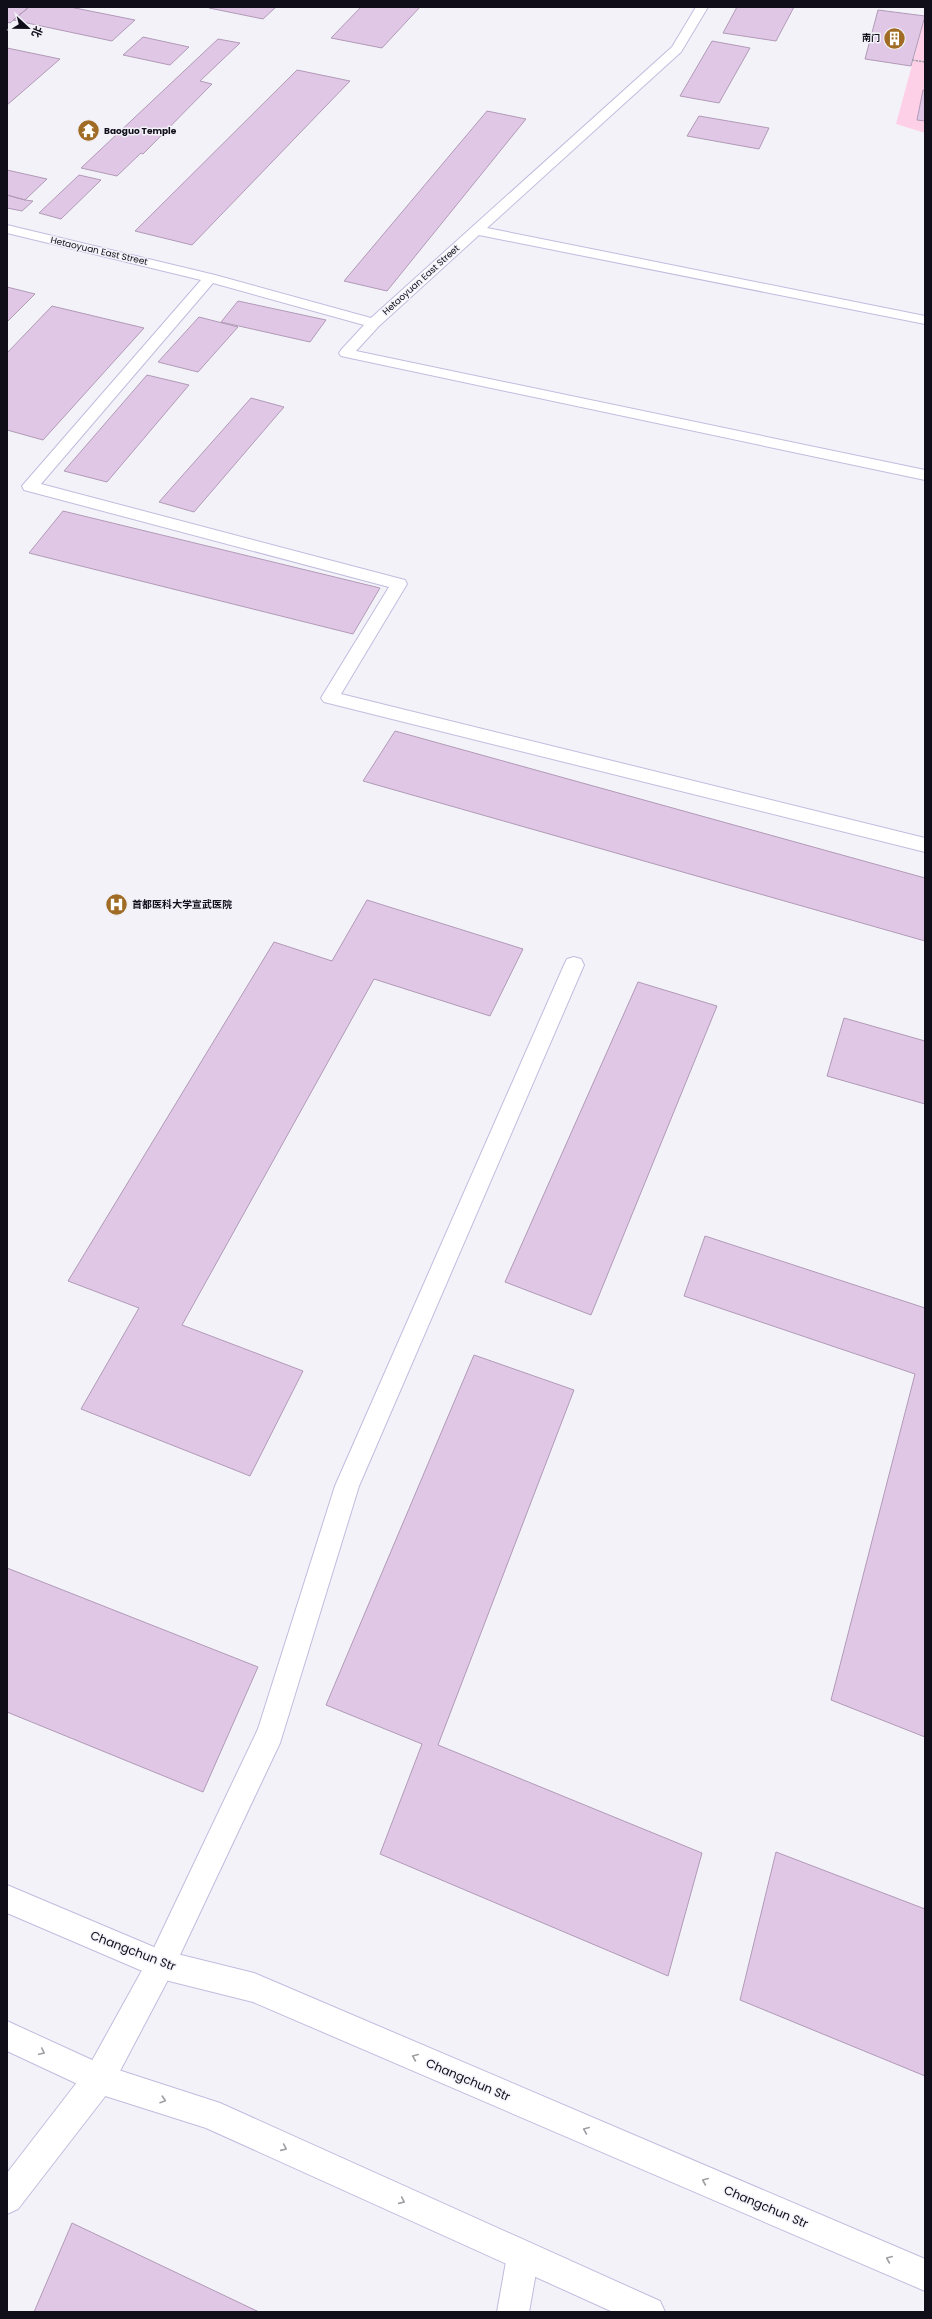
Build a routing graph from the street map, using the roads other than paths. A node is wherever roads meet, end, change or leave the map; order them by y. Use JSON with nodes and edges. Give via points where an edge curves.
{"nodes":[{"id":1,"x":702,"y":7,"type":"edge"},
{"id":2,"x":7,"y":229,"type":"edge"},
{"id":3,"x":475,"y":230,"type":"junction"},
{"id":4,"x":210,"y":278,"type":"junction"},
{"id":5,"x":925,"y":320,"type":"edge"},
{"id":6,"x":374,"y":323,"type":"junction"},
{"id":7,"x":925,"y":475,"type":"edge"},
{"id":8,"x":925,"y":845,"type":"edge"},
{"id":9,"x":574,"y":964,"type":"dead end"},
{"id":10,"x":7,"y":1899,"type":"edge"},
{"id":11,"x":161,"y":1964,"type":"junction"},
{"id":12,"x":7,"y":2036,"type":"edge"},
{"id":13,"x":100,"y":2079,"type":"junction"},
{"id":14,"x":7,"y":2198,"type":"edge"},
{"id":15,"x":523,"y":2256,"type":"junction"},
{"id":16,"x":925,"y":2275,"type":"edge"},
{"id":17,"x":513,"y":2312,"type":"edge"},
{"id":18,"x":649,"y":2312,"type":"edge"}],
"edges":[{"from":1,"to":3,"type":"street","name":"Hetaoyuan East Street","via":[[677,49]]},
{"from":2,"to":4,"type":"street","name":"Hetaoyuan East Street"},
{"from":3,"to":5,"type":"street"},
{"from":3,"to":6,"type":"street","name":"Hetaoyuan East Street"},
{"from":4,"to":6,"type":"street","name":"Hetaoyuan East Street"},
{"from":4,"to":8,"type":"street","via":[[30,486],[399,584],[330,698]]},
{"from":6,"to":7,"type":"street","via":[[346,353]]},
{"from":9,"to":11,"type":"street","via":[[347,1486],[270,1733]]},
{"from":10,"to":11,"type":"street","name":"Changchun Str"},
{"from":11,"to":13,"type":"street"},
{"from":16,"to":11,"type":"street","name":"Changchun Str","one_way":true,"via":[[254,1988]]},
{"from":12,"to":13,"type":"street","one_way":true},
{"from":13,"to":14,"type":"street"},
{"from":13,"to":15,"type":"street","one_way":true,"via":[[209,2114]]},
{"from":15,"to":17,"type":"street"},
{"from":15,"to":18,"type":"street"}]}
